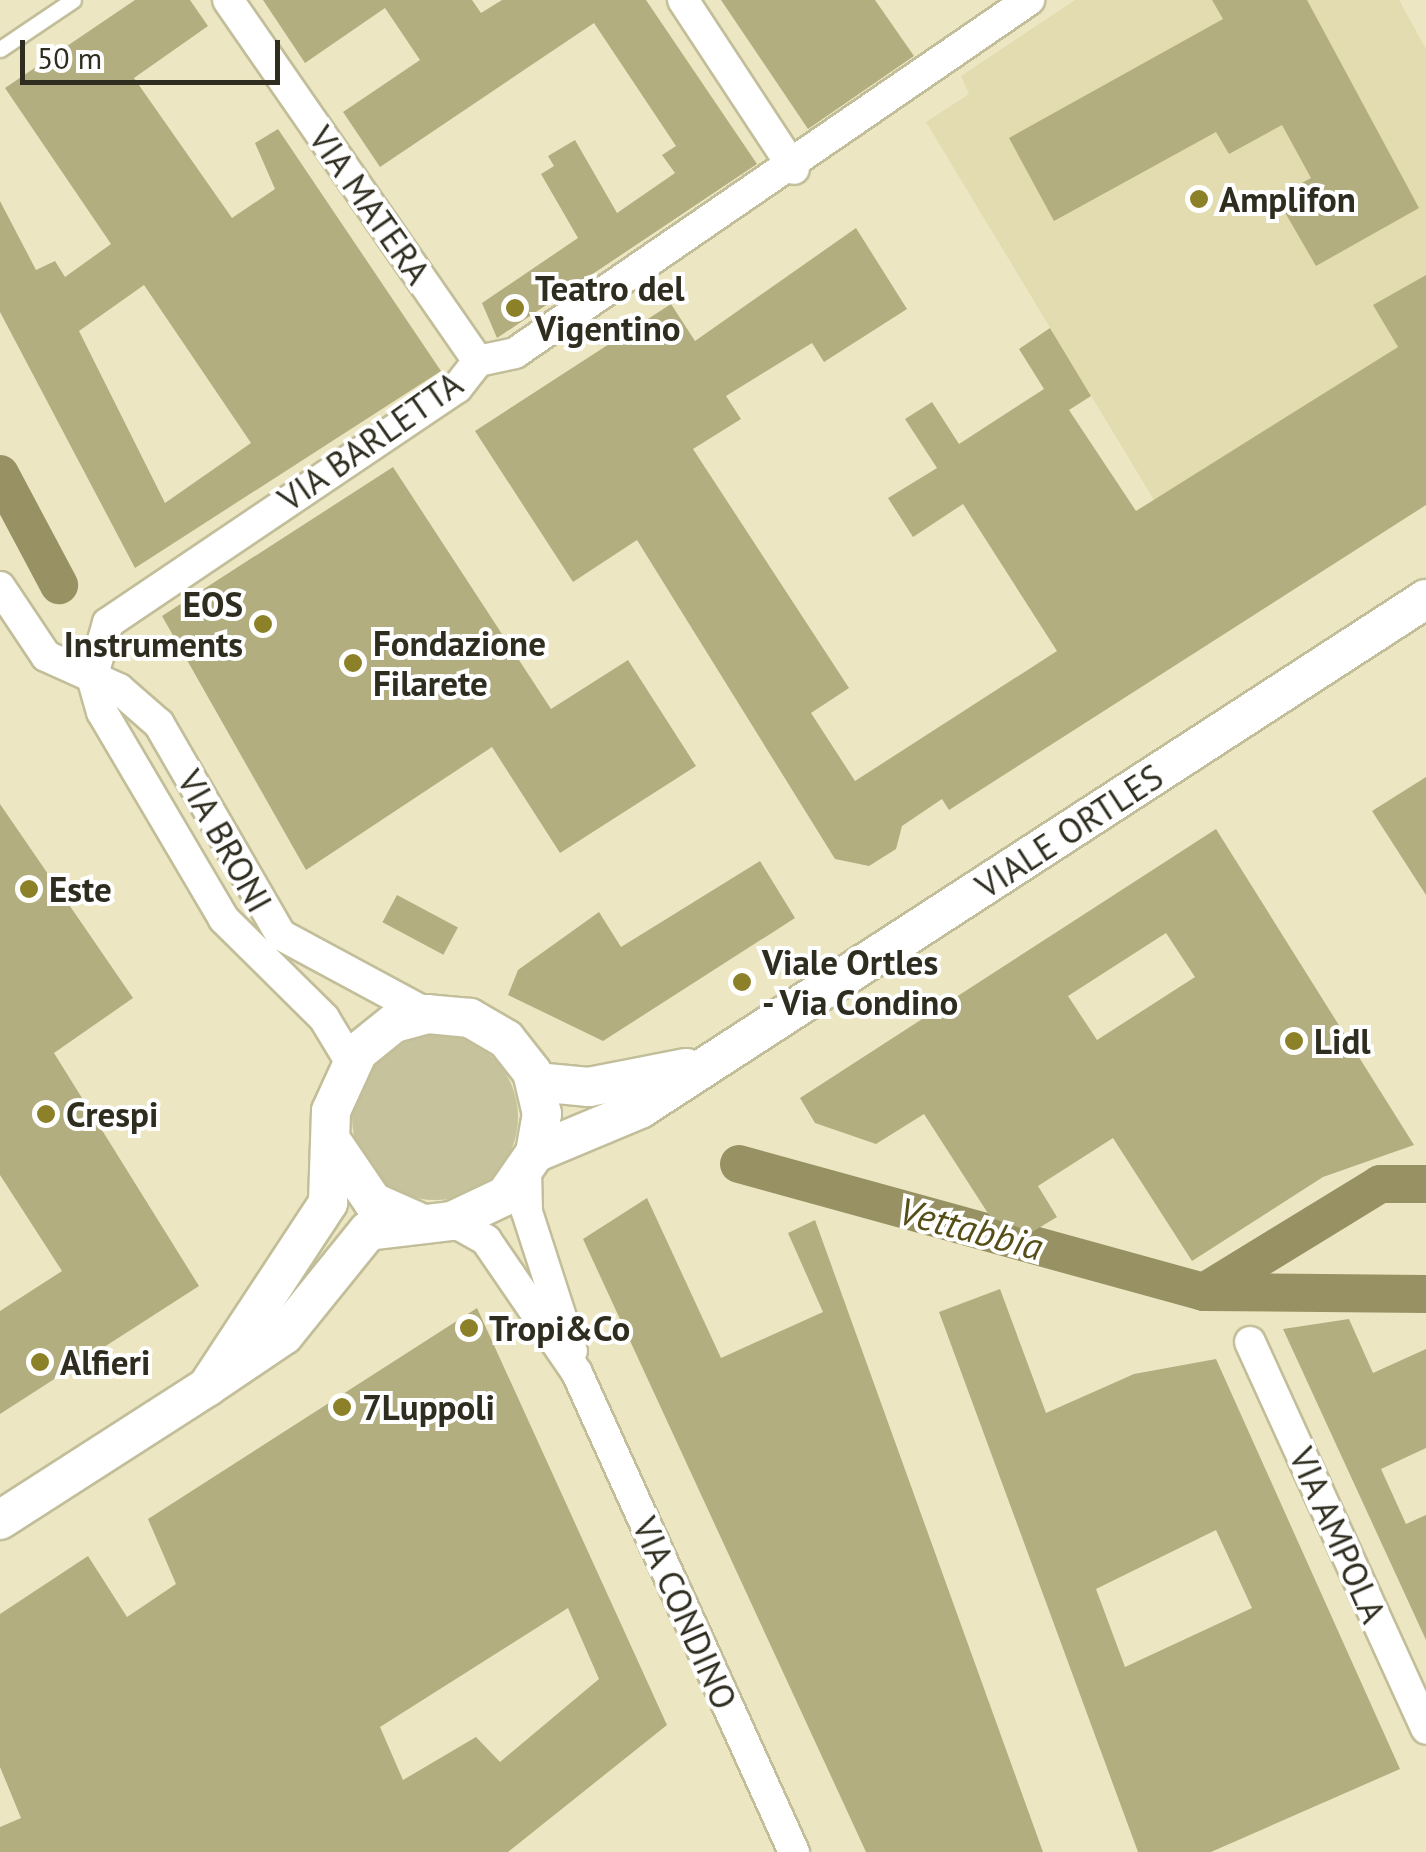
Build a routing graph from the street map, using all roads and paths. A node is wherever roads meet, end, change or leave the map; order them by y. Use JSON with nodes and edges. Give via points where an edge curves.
{"nodes":[{"id":1,"x":73,"y":0,"type":"edge"},
{"id":2,"x":228,"y":0,"type":"edge"},
{"id":3,"x":683,"y":0,"type":"edge"},
{"id":4,"x":1030,"y":0,"type":"edge"},
{"id":5,"x":0,"y":50,"type":"edge"},
{"id":6,"x":794,"y":169,"type":"junction"},
{"id":7,"x":478,"y":361,"type":"junction"},
{"id":8,"x":0,"y":587,"type":"edge"},
{"id":9,"x":1426,"y":599,"type":"edge"},
{"id":10,"x":92,"y":678,"type":"junction"},
{"id":11,"x":428,"y":1014,"type":"junction"},
{"id":12,"x":350,"y":1061,"type":"junction"},
{"id":13,"x":710,"y":1062,"type":"junction"},
{"id":14,"x":536,"y":1082,"type":"junction"},
{"id":15,"x":335,"y":1146,"type":"junction"},
{"id":16,"x":531,"y":1162,"type":"junction"},
{"id":17,"x":435,"y":1221,"type":"junction"},
{"id":18,"x":1250,"y":1342,"type":"dead end"},
{"id":19,"x":577,"y":1373,"type":"junction"},
{"id":20,"x":207,"y":1387,"type":"junction"},
{"id":21,"x":0,"y":1520,"type":"edge"},
{"id":22,"x":1426,"y":1729,"type":"edge"},
{"id":23,"x":794,"y":1852,"type":"edge"}],
"edges":[{"from":1,"to":5,"type":"lane"},
{"from":2,"to":7,"type":"street","name":"VIA MATERA"},
{"from":3,"to":6,"type":"street"},
{"from":4,"to":6,"type":"street","name":"VIA BARLETTA"},
{"from":6,"to":7,"type":"street","name":"VIA BARLETTA","via":[[515,353]]},
{"from":7,"to":10,"type":"street","name":"VIA BARLETTA","via":[[456,388],[124,606],[102,633]]},
{"from":8,"to":10,"type":"street","name":"VIA BRONI","via":[[46,656]]},
{"from":9,"to":13,"type":"street","name":"VIALE ORTLES"},
{"from":10,"to":11,"type":"street","name":"VIA BRONI","via":[[159,724],[281,935]]},
{"from":10,"to":12,"type":"street","name":"VIA BRONI","via":[[102,712],[224,919],[324,1018]]},
{"from":11,"to":12,"type":"street","name":"VIALE ORTLES","via":[[384,1029]]},
{"from":11,"to":14,"type":"street","via":[[496,1031]]},
{"from":12,"to":15,"type":"street","name":"VIALE ORTLES","via":[[331,1111]]},
{"from":13,"to":14,"type":"street","name":"VIALE ORTLES","via":[[588,1087]]},
{"from":13,"to":16,"type":"street","name":"VIALE ORTLES","via":[[640,1109]]},
{"from":14,"to":16,"type":"street"},
{"from":15,"to":17,"type":"street","via":[[372,1202]]},
{"from":15,"to":20,"type":"street","name":"VIALE ORTLES","via":[[328,1203]]},
{"from":16,"to":17,"type":"street","name":"VIALE ORTLES","via":[[494,1203]]},
{"from":16,"to":19,"type":"street","name":"VIA CONDINO","via":[[528,1212]]},
{"from":17,"to":19,"type":"street","name":"VIA CONDINO","via":[[486,1240]]},
{"from":17,"to":20,"type":"street","name":"VIALE ORTLES","via":[[368,1231],[284,1335]]},
{"from":18,"to":22,"type":"street","name":"VIA AMPOLA"},
{"from":19,"to":23,"type":"street","name":"VIA CONDINO"},
{"from":20,"to":21,"type":"street","name":"VIALE ORTLES"}]}
